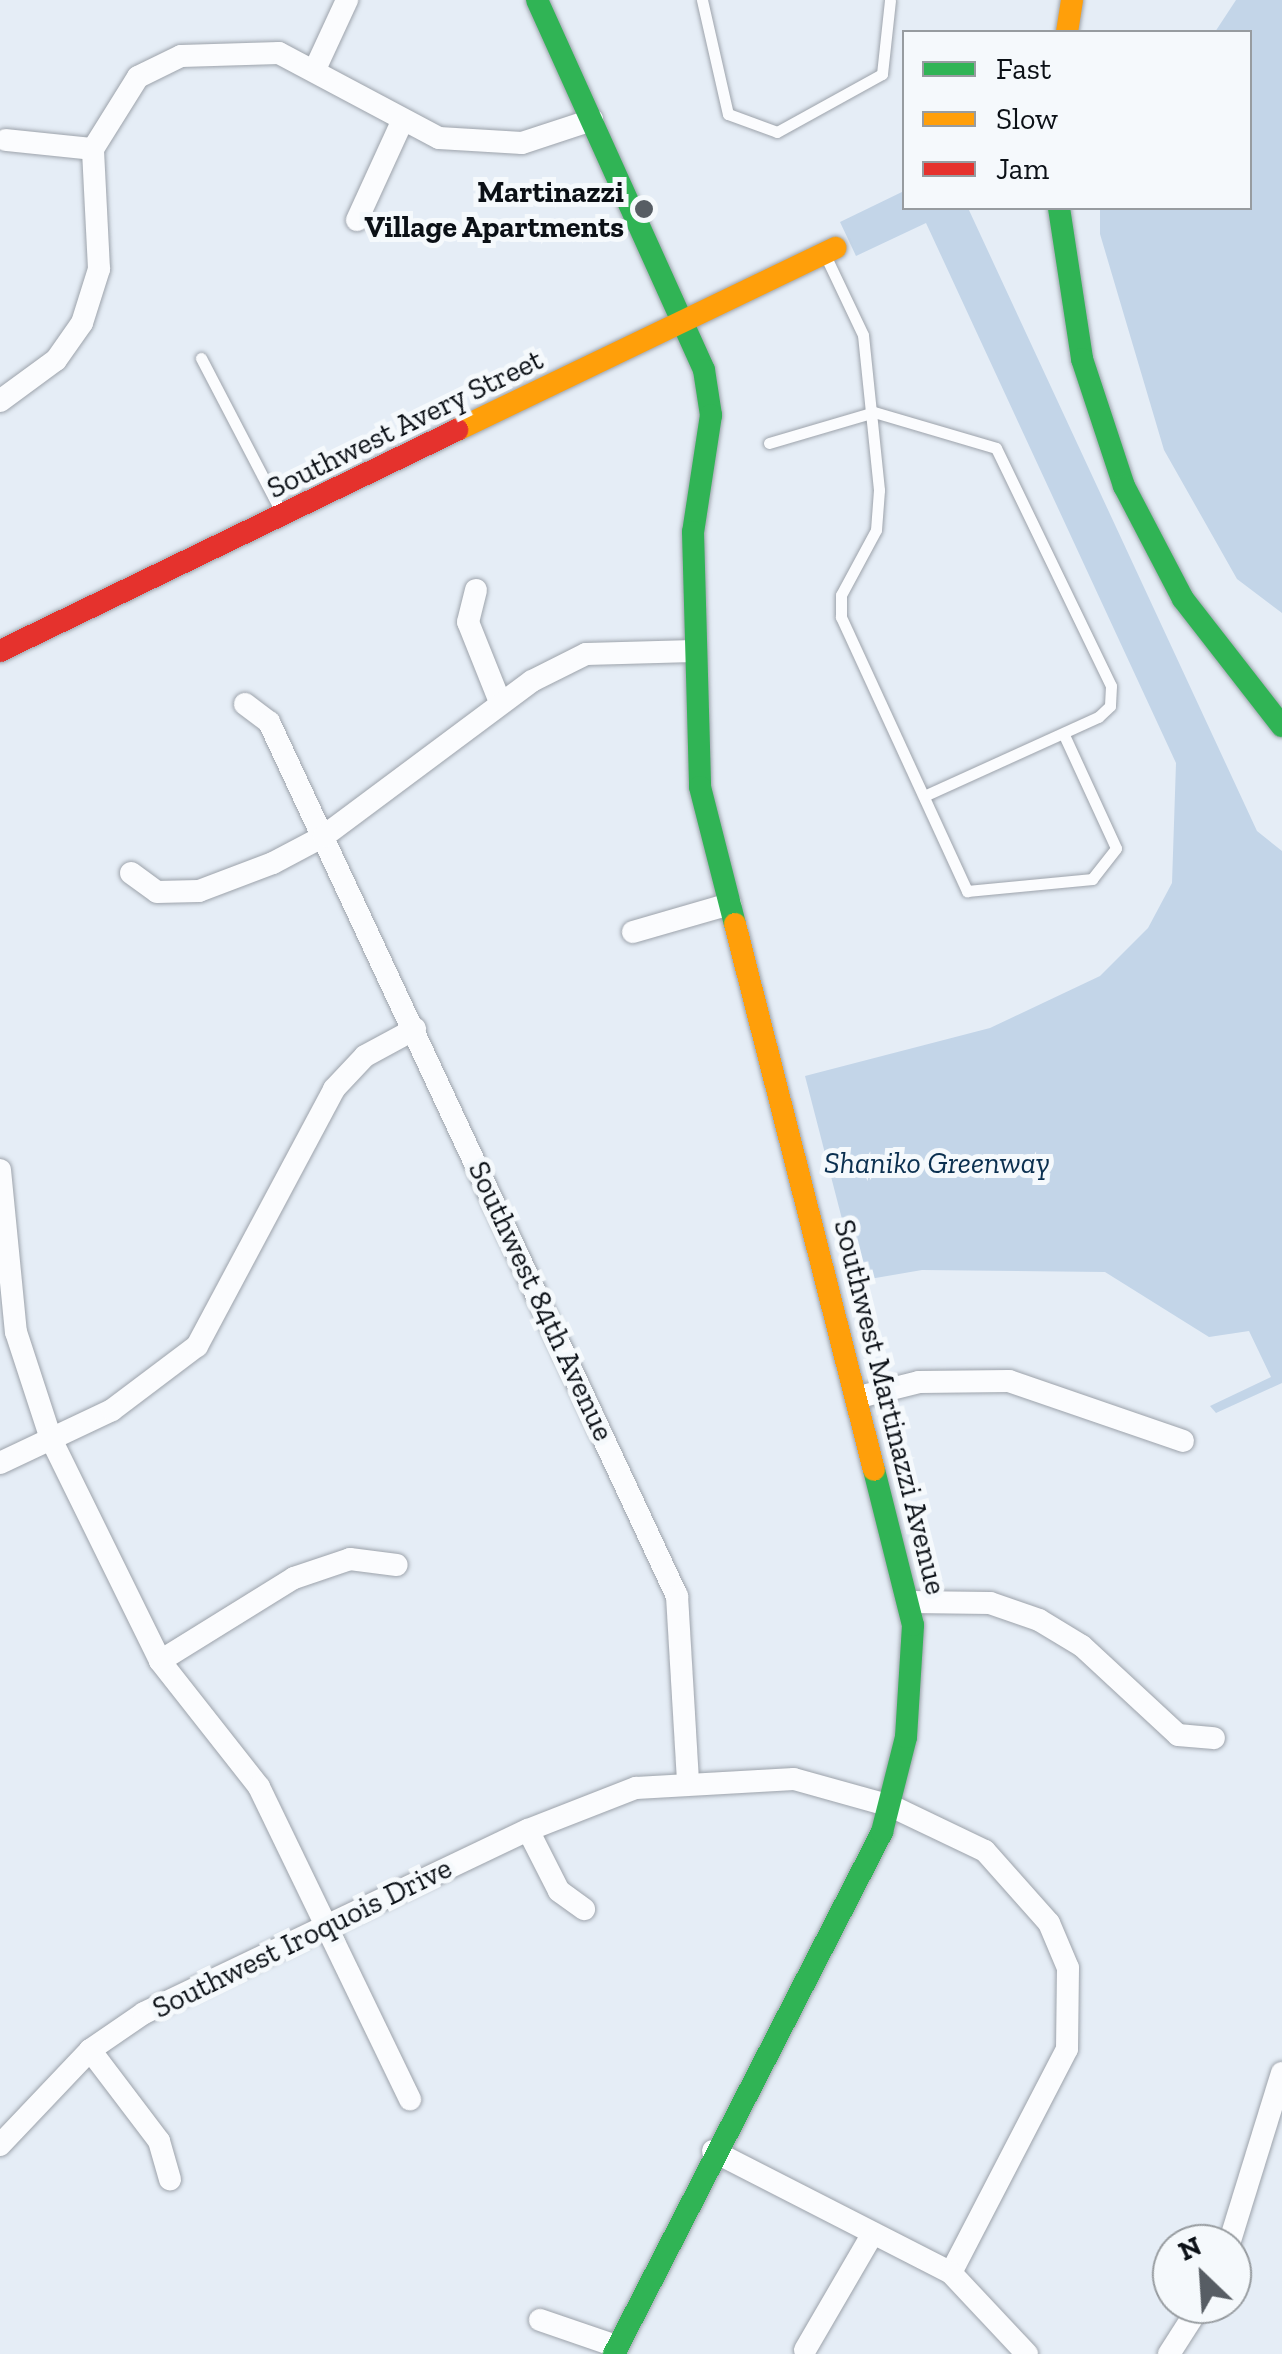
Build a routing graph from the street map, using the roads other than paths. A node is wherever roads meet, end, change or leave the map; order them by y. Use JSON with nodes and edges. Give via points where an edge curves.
{"nodes":[{"id":1,"x":347,"y":0,"type":"edge"},
{"id":2,"x":537,"y":0,"type":"edge"},
{"id":3,"x":702,"y":0,"type":"edge"},
{"id":4,"x":890,"y":0,"type":"edge"},
{"id":5,"x":1072,"y":0,"type":"edge"},
{"id":6,"x":1068,"y":30,"type":"edge"},
{"id":7,"x":317,"y":66,"type":"junction"},
{"id":8,"x":592,"y":120,"type":"junction"},
{"id":9,"x":401,"y":124,"type":"junction"},
{"id":10,"x":6,"y":140,"type":"dead end"},
{"id":11,"x":92,"y":149,"type":"junction"},
{"id":12,"x":1059,"y":210,"type":"edge"},
{"id":13,"x":357,"y":220,"type":"dead end"},
{"id":14,"x":829,"y":250,"type":"joint"},
{"id":15,"x":688,"y":319,"type":"junction"},
{"id":16,"x":201,"y":358,"type":"dead end"},
{"id":17,"x":0,"y":400,"type":"edge"},
{"id":18,"x":874,"y":412,"type":"junction"},
{"id":19,"x":769,"y":444,"type":"dead end"},
{"id":20,"x":285,"y":518,"type":"junction"},
{"id":21,"x":476,"y":590,"type":"dead end"},
{"id":22,"x":0,"y":651,"type":"edge"},
{"id":23,"x":694,"y":651,"type":"junction"},
{"id":24,"x":500,"y":702,"type":"junction"},
{"id":25,"x":245,"y":704,"type":"dead end"},
{"id":26,"x":1282,"y":726,"type":"edge"},
{"id":27,"x":1064,"y":735,"type":"junction"},
{"id":28,"x":924,"y":796,"type":"junction"},
{"id":29,"x":324,"y":836,"type":"junction"},
{"id":30,"x":131,"y":873,"type":"dead end"},
{"id":31,"x":730,"y":904,"type":"junction"},
{"id":32,"x":633,"y":932,"type":"dead end"},
{"id":33,"x":415,"y":1029,"type":"junction"},
{"id":34,"x":0,"y":1170,"type":"edge"},
{"id":35,"x":860,"y":1398,"type":"junction"},
{"id":36,"x":50,"y":1439,"type":"junction"},
{"id":37,"x":1183,"y":1441,"type":"dead end"},
{"id":38,"x":0,"y":1463,"type":"edge"},
{"id":39,"x":398,"y":1565,"type":"dead end"},
{"id":40,"x":911,"y":1602,"type":"junction"},
{"id":41,"x":160,"y":1661,"type":"junction"},
{"id":42,"x":1214,"y":1738,"type":"dead end"},
{"id":43,"x":688,"y":1782,"type":"junction"},
{"id":44,"x":891,"y":1806,"type":"junction"},
{"id":45,"x":528,"y":1830,"type":"junction"},
{"id":46,"x":584,"y":1909,"type":"dead end"},
{"id":47,"x":324,"y":1927,"type":"junction"},
{"id":48,"x":90,"y":2050,"type":"junction"},
{"id":49,"x":1282,"y":2072,"type":"edge"},
{"id":50,"x":410,"y":2098,"type":"dead end"},
{"id":51,"x":0,"y":2145,"type":"edge"},
{"id":52,"x":713,"y":2151,"type":"junction"},
{"id":53,"x":170,"y":2179,"type":"dead end"},
{"id":54,"x":1236,"y":2224,"type":"edge"},
{"id":55,"x":872,"y":2235,"type":"junction"},
{"id":56,"x":950,"y":2273,"type":"junction"},
{"id":57,"x":540,"y":2320,"type":"dead end"},
{"id":58,"x":1188,"y":2324,"type":"edge"},
{"id":59,"x":615,"y":2350,"type":"edge"},
{"id":60,"x":806,"y":2350,"type":"dead end"},
{"id":61,"x":1027,"y":2354,"type":"edge"},
{"id":62,"x":1169,"y":2354,"type":"edge"}],
"edges":[{"from":1,"to":7,"type":"street"},
{"from":2,"to":8,"type":"main road","name":"Southwest Martinazzi Avenue"},
{"from":3,"to":4,"type":"lane","via":[[728,114],[776,132],[882,74]]},
{"from":5,"to":6,"type":"main road"},
{"from":7,"to":9,"type":"street"},
{"from":7,"to":11,"type":"street","via":[[226,49],[180,56],[138,76]]},
{"from":8,"to":9,"type":"street","via":[[522,143],[483,145]]},
{"from":8,"to":15,"type":"main road","name":"Southwest Martinazzi Avenue"},
{"from":9,"to":13,"type":"street"},
{"from":10,"to":11,"type":"street"},
{"from":11,"to":17,"type":"street","via":[[99,269],[82,323],[56,360]]},
{"from":12,"to":26,"type":"main road","via":[[1082,359],[1124,486],[1183,599]]},
{"from":14,"to":15,"type":"main road","name":"Southwest Avery Street"},
{"from":14,"to":18,"type":"lane","via":[[862,335]]},
{"from":15,"to":20,"type":"main road","name":"Southwest Avery Street"},
{"from":15,"to":23,"type":"main road","name":"Southwest Martinazzi Avenue","via":[[710,415],[693,532]]},
{"from":16,"to":20,"type":"lane"},
{"from":18,"to":19,"type":"lane"},
{"from":18,"to":27,"type":"lane","via":[[906,414],[1010,462],[1111,686],[1110,706]]},
{"from":18,"to":28,"type":"lane","via":[[876,530],[840,608]]},
{"from":20,"to":22,"type":"main road","name":"Southwest Avery Street"},
{"from":21,"to":24,"type":"street","via":[[468,622]]},
{"from":23,"to":24,"type":"street","via":[[586,654]]},
{"from":23,"to":31,"type":"main road","name":"Southwest Martinazzi Avenue","via":[[700,787]]},
{"from":24,"to":29,"type":"street"},
{"from":25,"to":29,"type":"street","name":"Southwest 84th Avenue","via":[[270,722]]},
{"from":27,"to":28,"type":"lane"},
{"from":27,"to":28,"type":"lane","via":[[1116,848],[1092,879],[966,891]]},
{"from":29,"to":30,"type":"street","via":[[198,891],[157,892]]},
{"from":29,"to":33,"type":"street","name":"Southwest 84th Avenue"},
{"from":31,"to":32,"type":"street"},
{"from":31,"to":35,"type":"main road","name":"Southwest Martinazzi Avenue"},
{"from":33,"to":36,"type":"street","via":[[366,1056],[334,1088],[198,1346],[112,1410]]},
{"from":33,"to":43,"type":"street","name":"Southwest 84th Avenue","via":[[677,1596]]},
{"from":34,"to":36,"type":"street","via":[[16,1332]]},
{"from":35,"to":37,"type":"street","via":[[918,1382],[1009,1381]]},
{"from":35,"to":40,"type":"main road","name":"Southwest Martinazzi Avenue"},
{"from":36,"to":38,"type":"street"},
{"from":36,"to":41,"type":"street"},
{"from":39,"to":41,"type":"street","via":[[350,1558],[294,1578]]},
{"from":40,"to":42,"type":"street","via":[[990,1603],[1040,1620],[1082,1646],[1178,1735]]},
{"from":40,"to":44,"type":"main road","name":"Southwest Martinazzi Avenue","via":[[912,1694]]},
{"from":41,"to":47,"type":"street","via":[[242,1758]]},
{"from":43,"to":44,"type":"street","name":"Southwest Iroquois Drive","via":[[794,1779]]},
{"from":43,"to":45,"type":"street","name":"Southwest Iroquois Drive","via":[[594,1800]]},
{"from":44,"to":52,"type":"main road","name":"Southwest Martinazzi Avenue"},
{"from":44,"to":56,"type":"street","name":"Southwest Iroquois Drive","via":[[985,1852],[1049,1923],[1068,1968],[1067,2049]]},
{"from":45,"to":46,"type":"street","via":[[559,1890]]},
{"from":45,"to":47,"type":"street","name":"Southwest Iroquois Drive"},
{"from":47,"to":48,"type":"street","name":"Southwest Iroquois Drive","via":[[207,1978]]},
{"from":47,"to":50,"type":"street"},
{"from":48,"to":51,"type":"street","name":"Southwest Iroquois Drive"},
{"from":48,"to":53,"type":"street","via":[[159,2141]]},
{"from":49,"to":54,"type":"street"},
{"from":52,"to":55,"type":"street"},
{"from":52,"to":59,"type":"main road","name":"Southwest Martinazzi Avenue"},
{"from":55,"to":56,"type":"street"},
{"from":55,"to":60,"type":"street"},
{"from":56,"to":61,"type":"street"},
{"from":57,"to":59,"type":"street","name":"Southwest Martinazzi Avenue"},
{"from":58,"to":62,"type":"street"}]}
